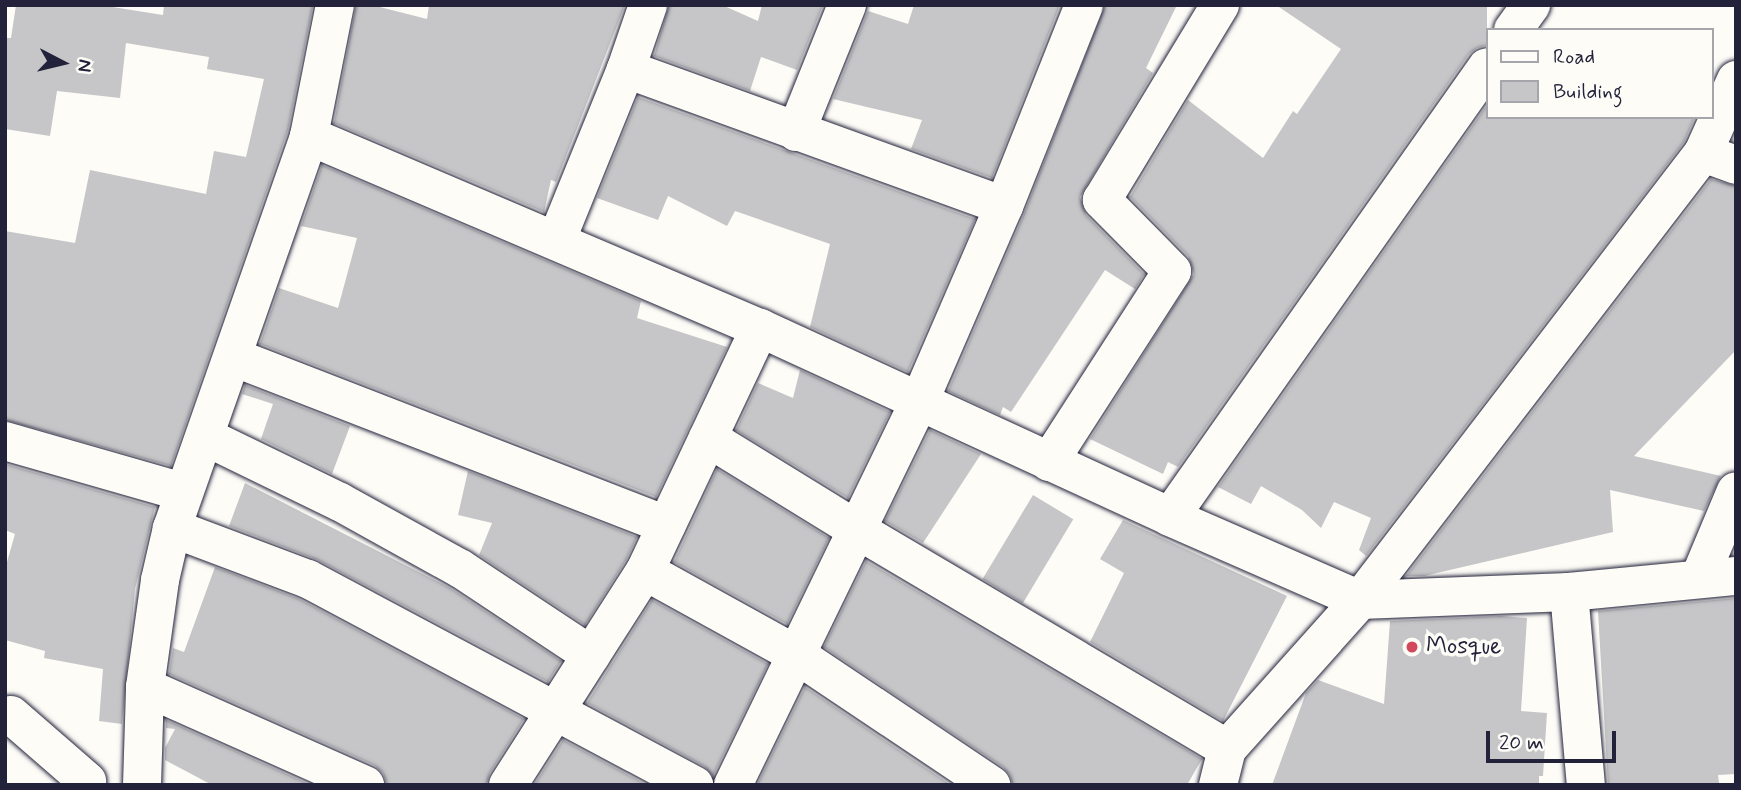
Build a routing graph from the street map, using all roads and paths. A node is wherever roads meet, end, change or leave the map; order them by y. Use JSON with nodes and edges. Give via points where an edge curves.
{"nodes":[{"id":1,"x":335,"y":5,"type":"edge"},
{"id":2,"x":648,"y":5,"type":"edge"},
{"id":3,"x":847,"y":5,"type":"edge"},
{"id":4,"x":1084,"y":5,"type":"edge"},
{"id":5,"x":1220,"y":5,"type":"edge"},
{"id":6,"x":1531,"y":5,"type":"edge"},
{"id":7,"x":1514,"y":28,"type":"edge"},
{"id":8,"x":1486,"y":68,"type":"edge"},
{"id":9,"x":626,"y":69,"type":"junction"},
{"id":10,"x":1736,"y":80,"type":"edge"},
{"id":11,"x":796,"y":132,"type":"junction"},
{"id":12,"x":309,"y":136,"type":"junction"},
{"id":13,"x":1720,"y":159,"type":"edge"},
{"id":14,"x":1004,"y":205,"type":"junction"},
{"id":15,"x":557,"y":239,"type":"junction"},
{"id":16,"x":760,"y":328,"type":"junction"},
{"id":17,"x":233,"y":357,"type":"junction"},
{"id":18,"x":920,"y":400,"type":"junction"},
{"id":19,"x":206,"y":437,"type":"junction"},
{"id":20,"x":708,"y":438,"type":"junction"},
{"id":21,"x":5,"y":441,"type":"edge"},
{"id":22,"x":1049,"y":462,"type":"junction"},
{"id":23,"x":1736,"y":491,"type":"edge"},
{"id":24,"x":183,"y":492,"type":"junction"},
{"id":25,"x":1171,"y":517,"type":"junction"},
{"id":26,"x":667,"y":525,"type":"junction"},
{"id":27,"x":172,"y":528,"type":"junction"},
{"id":28,"x":859,"y":531,"type":"junction"},
{"id":29,"x":645,"y":571,"type":"junction"},
{"id":30,"x":1717,"y":577,"type":"edge"},
{"id":31,"x":1569,"y":592,"type":"junction"},
{"id":32,"x":1360,"y":600,"type":"junction"},
{"id":33,"x":591,"y":655,"type":"junction"},
{"id":34,"x":797,"y":655,"type":"junction"},
{"id":35,"x":145,"y":687,"type":"junction"},
{"id":36,"x":555,"y":712,"type":"junction"},
{"id":37,"x":7,"y":716,"type":"edge"},
{"id":38,"x":1227,"y":748,"type":"junction"},
{"id":39,"x":87,"y":781,"type":"dead end"},
{"id":40,"x":142,"y":785,"type":"edge"},
{"id":41,"x":365,"y":785,"type":"edge"},
{"id":42,"x":508,"y":785,"type":"edge"},
{"id":43,"x":694,"y":785,"type":"edge"},
{"id":44,"x":733,"y":785,"type":"edge"},
{"id":45,"x":991,"y":785,"type":"edge"},
{"id":46,"x":1218,"y":785,"type":"edge"},
{"id":47,"x":1586,"y":785,"type":"edge"}],
"edges":[{"from":1,"to":12,"type":"street"},
{"from":2,"to":9,"type":"street"},
{"from":3,"to":11,"type":"street"},
{"from":4,"to":14,"type":"street"},
{"from":5,"to":22,"type":"street","via":[[1102,200],[1172,271]]},
{"from":6,"to":7,"type":"street"},
{"from":8,"to":25,"type":"street"},
{"from":9,"to":11,"type":"street"},
{"from":9,"to":15,"type":"street"},
{"from":10,"to":13,"type":"street"},
{"from":11,"to":14,"type":"street"},
{"from":12,"to":15,"type":"street"},
{"from":12,"to":17,"type":"street"},
{"from":13,"to":32,"type":"street"},
{"from":14,"to":18,"type":"street"},
{"from":15,"to":16,"type":"street"},
{"from":16,"to":18,"type":"street"},
{"from":16,"to":20,"type":"street"},
{"from":17,"to":19,"type":"street"},
{"from":17,"to":26,"type":"street"},
{"from":18,"to":22,"type":"street"},
{"from":18,"to":28,"type":"street"},
{"from":19,"to":24,"type":"street"},
{"from":19,"to":33,"type":"street","via":[[340,502],[461,569]]},
{"from":20,"to":26,"type":"street"},
{"from":20,"to":28,"type":"street"},
{"from":21,"to":24,"type":"street"},
{"from":22,"to":25,"type":"street"},
{"from":23,"to":30,"type":"street"},
{"from":24,"to":27,"type":"street"},
{"from":25,"to":32,"type":"street"},
{"from":26,"to":29,"type":"street"},
{"from":27,"to":35,"type":"street"},
{"from":27,"to":36,"type":"street","via":[[308,579]]},
{"from":28,"to":34,"type":"street"},
{"from":28,"to":38,"type":"street"},
{"from":29,"to":33,"type":"street"},
{"from":29,"to":34,"type":"street"},
{"from":30,"to":31,"type":"street"},
{"from":31,"to":32,"type":"street"},
{"from":31,"to":47,"type":"street"},
{"from":32,"to":38,"type":"street"},
{"from":33,"to":36,"type":"street"},
{"from":34,"to":44,"type":"street"},
{"from":34,"to":45,"type":"street"},
{"from":35,"to":40,"type":"street"},
{"from":35,"to":41,"type":"street"},
{"from":36,"to":42,"type":"street"},
{"from":36,"to":43,"type":"street"},
{"from":37,"to":39,"type":"street"},
{"from":38,"to":46,"type":"street"}]}
